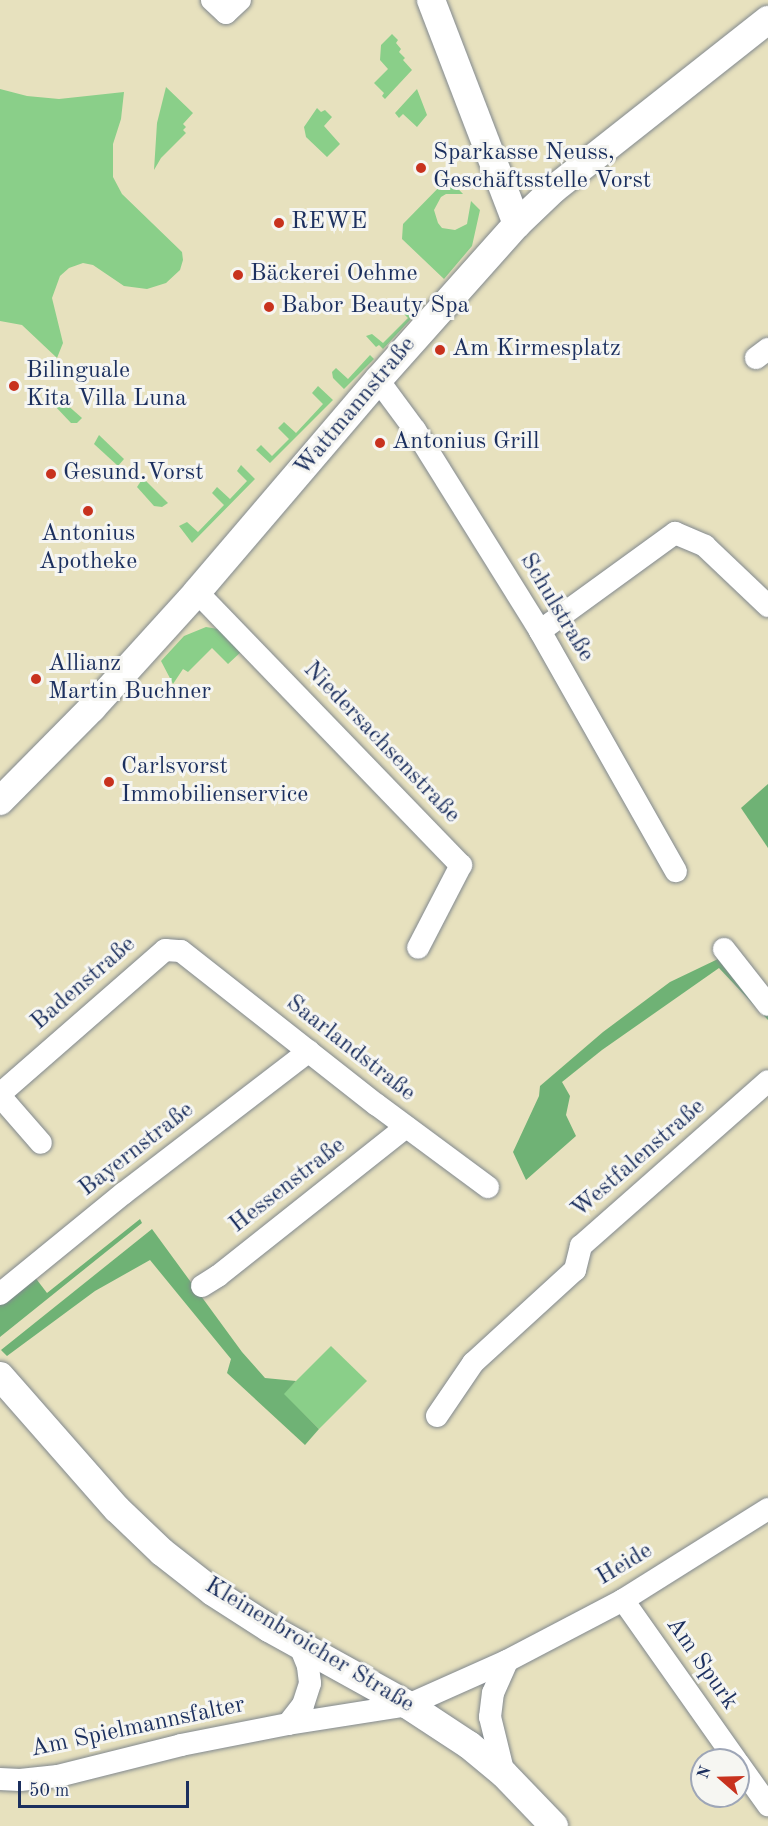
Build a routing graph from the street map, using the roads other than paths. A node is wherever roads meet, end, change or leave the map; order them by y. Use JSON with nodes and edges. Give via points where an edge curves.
{"nodes":[{"id":1,"x":212,"y":0,"type":"edge"},
{"id":2,"x":240,"y":0,"type":"edge"},
{"id":3,"x":431,"y":0,"type":"edge"},
{"id":4,"x":768,"y":20,"type":"edge"},
{"id":5,"x":517,"y":224,"type":"junction"},
{"id":6,"x":378,"y":380,"type":"junction"},
{"id":7,"x":198,"y":592,"type":"junction"},
{"id":8,"x":768,"y":606,"type":"edge"},
{"id":9,"x":540,"y":631,"type":"junction"},
{"id":10,"x":0,"y":801,"type":"edge"},
{"id":11,"x":676,"y":871,"type":"dead end"},
{"id":12,"x":418,"y":948,"type":"dead end"},
{"id":13,"x":724,"y":949,"type":"dead end"},
{"id":14,"x":181,"y":951,"type":"joint"},
{"id":15,"x":768,"y":1005,"type":"edge"},
{"id":16,"x":309,"y":1051,"type":"junction"},
{"id":17,"x":768,"y":1081,"type":"edge"},
{"id":18,"x":0,"y":1095,"type":"edge"},
{"id":19,"x":406,"y":1127,"type":"junction"},
{"id":20,"x":41,"y":1143,"type":"dead end"},
{"id":21,"x":488,"y":1187,"type":"dead end"},
{"id":22,"x":202,"y":1286,"type":"dead end"},
{"id":23,"x":0,"y":1294,"type":"edge"},
{"id":24,"x":0,"y":1376,"type":"edge"},
{"id":25,"x":437,"y":1416,"type":"dead end"},
{"id":26,"x":768,"y":1509,"type":"edge"},
{"id":27,"x":623,"y":1600,"type":"junction"},
{"id":28,"x":300,"y":1646,"type":"junction"},
{"id":29,"x":507,"y":1661,"type":"junction"},
{"id":30,"x":408,"y":1705,"type":"junction"},
{"id":31,"x":288,"y":1724,"type":"junction"},
{"id":32,"x":728,"y":1748,"type":"edge"},
{"id":33,"x":504,"y":1774,"type":"junction"},
{"id":34,"x":0,"y":1779,"type":"edge"},
{"id":35,"x":750,"y":1779,"type":"edge"},
{"id":36,"x":768,"y":1805,"type":"edge"},
{"id":37,"x":554,"y":1826,"type":"edge"}],
"edges":[{"from":1,"to":2,"type":"street","via":[[226,13]]},
{"from":3,"to":5,"type":"street"},
{"from":4,"to":5,"type":"street","name":"Wattmannstraße","via":[[555,188]]},
{"from":5,"to":6,"type":"street","name":"Wattmannstraße"},
{"from":6,"to":7,"type":"street","name":"Wattmannstraße"},
{"from":6,"to":9,"type":"street","name":"Schulstraße","via":[[416,430]]},
{"from":7,"to":10,"type":"street","name":"Wattmannstraße"},
{"from":7,"to":12,"type":"street","name":"Niedersachsenstraße","via":[[461,865]]},
{"from":8,"to":9,"type":"street","via":[[705,546],[675,533]]},
{"from":9,"to":11,"type":"street","name":"Schulstraße"},
{"from":13,"to":15,"type":"street"},
{"from":14,"to":16,"type":"street","name":"Saarlandstraße"},
{"from":14,"to":18,"type":"street","name":"Badenstraße","via":[[165,950]]},
{"from":16,"to":19,"type":"street","name":"Saarlandstraße"},
{"from":16,"to":23,"type":"street","name":"Bayernstraße"},
{"from":17,"to":25,"type":"street","name":"Westfalenstraße","via":[[581,1246],[575,1270],[473,1363]]},
{"from":18,"to":20,"type":"street","name":"Badenstraße"},
{"from":19,"to":21,"type":"street","name":"Saarlandstraße"},
{"from":19,"to":22,"type":"street","name":"Hessenstraße"},
{"from":24,"to":28,"type":"street","name":"Kleinenbroicher Straße","via":[[117,1509],[162,1552],[213,1592]]},
{"from":26,"to":27,"type":"street","name":"Heide"},
{"from":27,"to":29,"type":"street","name":"Heide"},
{"from":27,"to":32,"type":"street","name":"Am Spurk"},
{"from":28,"to":30,"type":"street","name":"Kleinenbroicher Straße"},
{"from":28,"to":31,"type":"street","via":[[310,1683],[303,1705]]},
{"from":29,"to":30,"type":"street","name":"Heide"},
{"from":29,"to":33,"type":"street","via":[[493,1693],[490,1717]]},
{"from":30,"to":31,"type":"street","name":"Am Spielmannsfalter"},
{"from":30,"to":33,"type":"street","name":"Kleinenbroicher Straße","via":[[469,1745]]},
{"from":31,"to":34,"type":"street","name":"Am Spielmannsfalter","via":[[181,1745],[57,1776]]},
{"from":33,"to":37,"type":"street","name":"Kleinenbroicher Straße"},
{"from":35,"to":36,"type":"street","name":"Am Spurk"}]}
